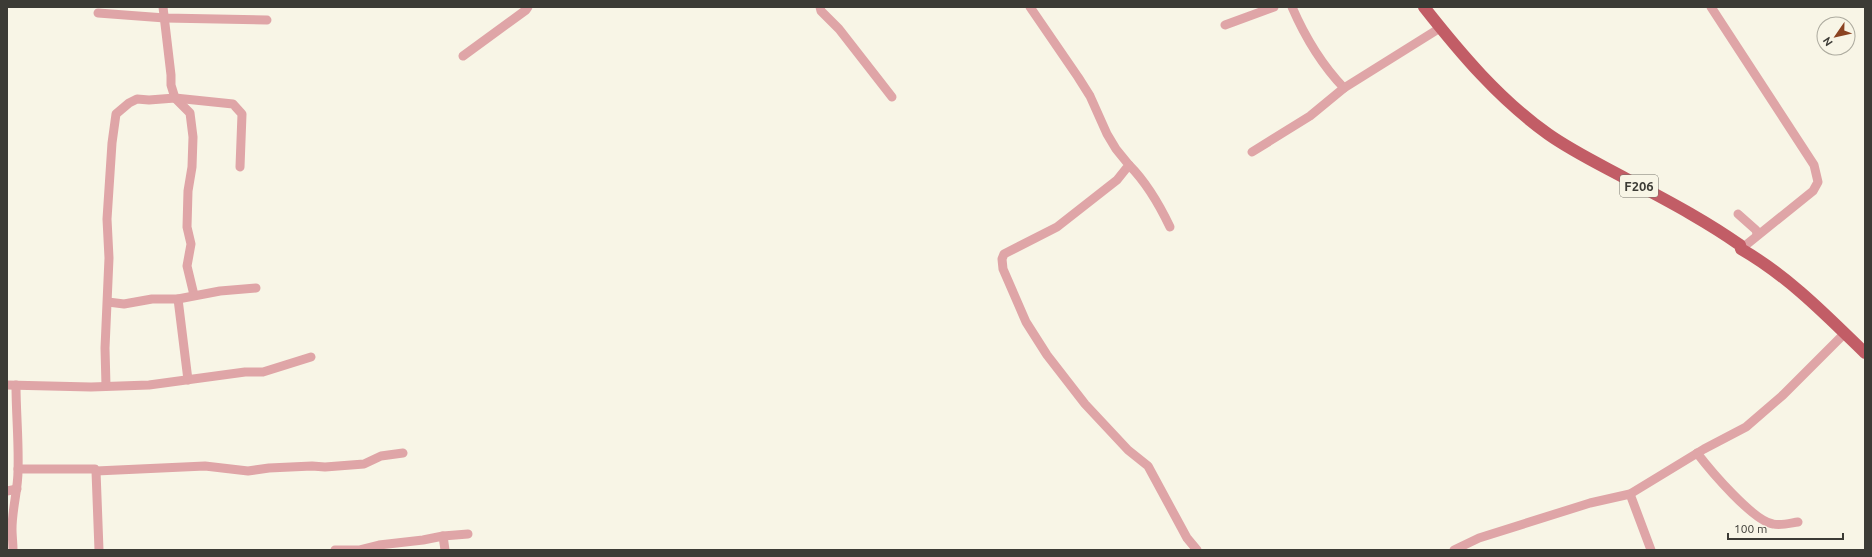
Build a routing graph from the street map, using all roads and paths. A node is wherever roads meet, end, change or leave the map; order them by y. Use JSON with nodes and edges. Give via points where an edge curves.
{"nodes":[{"id":1,"x":163,"y":7,"type":"edge"},
{"id":2,"x":528,"y":7,"type":"edge"},
{"id":3,"x":820,"y":7,"type":"edge"},
{"id":4,"x":1030,"y":7,"type":"edge"},
{"id":5,"x":1274,"y":7,"type":"edge"},
{"id":6,"x":1292,"y":7,"type":"edge"},
{"id":7,"x":1424,"y":7,"type":"edge"},
{"id":8,"x":1711,"y":7,"type":"edge"},
{"id":9,"x":98,"y":13,"type":"dead end"},
{"id":10,"x":165,"y":18,"type":"junction"},
{"id":11,"x":267,"y":20,"type":"dead end"},
{"id":12,"x":1225,"y":25,"type":"dead end"},
{"id":13,"x":1440,"y":28,"type":"junction"},
{"id":14,"x":463,"y":56,"type":"dead end"},
{"id":15,"x":1344,"y":88,"type":"junction"},
{"id":16,"x":892,"y":97,"type":"dead end"},
{"id":17,"x":175,"y":98,"type":"junction"},
{"id":18,"x":1252,"y":152,"type":"dead end"},
{"id":19,"x":1129,"y":165,"type":"junction"},
{"id":20,"x":240,"y":168,"type":"dead end"},
{"id":21,"x":1738,"y":214,"type":"dead end"},
{"id":22,"x":1170,"y":227,"type":"dead end"},
{"id":23,"x":1757,"y":234,"type":"junction"},
{"id":24,"x":1740,"y":249,"type":"junction"},
{"id":25,"x":256,"y":288,"type":"dead end"},
{"id":26,"x":194,"y":295,"type":"junction"},
{"id":27,"x":178,"y":299,"type":"junction"},
{"id":28,"x":108,"y":302,"type":"junction"},
{"id":29,"x":1845,"y":333,"type":"junction"},
{"id":30,"x":1865,"y":353,"type":"edge"},
{"id":31,"x":311,"y":357,"type":"dead end"},
{"id":32,"x":188,"y":380,"type":"junction"},
{"id":33,"x":12,"y":385,"type":"edge"},
{"id":34,"x":106,"y":386,"type":"junction"},
{"id":35,"x":403,"y":453,"type":"dead end"},
{"id":36,"x":1697,"y":453,"type":"junction"},
{"id":37,"x":18,"y":469,"type":"junction"},
{"id":38,"x":96,"y":471,"type":"junction"},
{"id":39,"x":18,"y":489,"type":"junction"},
{"id":40,"x":7,"y":491,"type":"edge"},
{"id":41,"x":1630,"y":494,"type":"junction"},
{"id":42,"x":1798,"y":522,"type":"dead end"},
{"id":43,"x":9,"y":527,"type":"edge"},
{"id":44,"x":468,"y":534,"type":"dead end"},
{"id":45,"x":443,"y":536,"type":"junction"},
{"id":46,"x":1457,"y":549,"type":"edge"},
{"id":47,"x":14,"y":550,"type":"edge"},
{"id":48,"x":100,"y":550,"type":"edge"},
{"id":49,"x":335,"y":550,"type":"edge"},
{"id":50,"x":445,"y":550,"type":"edge"},
{"id":51,"x":1197,"y":550,"type":"edge"},
{"id":52,"x":1651,"y":550,"type":"edge"}],
"edges":[{"from":1,"to":10,"type":"street"},
{"from":2,"to":14,"type":"street"},
{"from":3,"to":16,"type":"street","via":[[821,12],[839,29]]},
{"from":4,"to":19,"type":"street","via":[[1078,76],[1107,134]]},
{"from":5,"to":12,"type":"street"},
{"from":6,"to":15,"type":"street","via":[[1313,49]]},
{"from":7,"to":13,"type":"main road","number":"F206"},
{"from":8,"to":23,"type":"street","via":[[1814,165],[1818,182],[1813,191]]},
{"from":9,"to":10,"type":"street"},
{"from":10,"to":11,"type":"street"},
{"from":10,"to":17,"type":"street","via":[[171,85]]},
{"from":13,"to":15,"type":"street"},
{"from":13,"to":24,"type":"main road","number":"F206","via":[[1488,84],[1548,134],[1577,153],[1713,226],[1740,245]]},
{"from":15,"to":18,"type":"street","via":[[1310,116]]},
{"from":17,"to":20,"type":"street","via":[[230,103],[236,106],[242,114]]},
{"from":17,"to":26,"type":"street","via":[[190,113],[193,137],[188,213],[191,244],[187,266]]},
{"from":17,"to":28,"type":"street","via":[[137,99],[116,114],[107,219]]},
{"from":19,"to":22,"type":"street","via":[[1156,200]]},
{"from":19,"to":51,"type":"street","via":[[1117,180],[1057,227],[1004,254],[1002,264],[1026,322],[1047,356],[1085,404],[1128,450],[1148,466],[1187,538]]},
{"from":21,"to":23,"type":"street","via":[[1756,230]]},
{"from":23,"to":24,"type":"street"},
{"from":24,"to":29,"type":"main road","number":"F206","via":[[1764,262],[1797,288]]},
{"from":25,"to":26,"type":"street"},
{"from":26,"to":27,"type":"street"},
{"from":27,"to":28,"type":"street","via":[[152,299],[124,304]]},
{"from":27,"to":32,"type":"street"},
{"from":28,"to":34,"type":"street"},
{"from":29,"to":30,"type":"main road","number":"F206"},
{"from":29,"to":36,"type":"street","via":[[1783,395],[1746,427]]},
{"from":31,"to":32,"type":"street","via":[[263,372]]},
{"from":32,"to":34,"type":"street","via":[[149,385]]},
{"from":33,"to":34,"type":"street"},
{"from":33,"to":37,"type":"street"},
{"from":35,"to":38,"type":"street","via":[[381,456],[364,464],[325,467],[248,471],[205,466]]},
{"from":36,"to":41,"type":"street"},
{"from":36,"to":42,"type":"street","via":[[1721,484],[1757,515],[1773,524]]},
{"from":37,"to":38,"type":"street"},
{"from":37,"to":39,"type":"street"},
{"from":38,"to":48,"type":"street"},
{"from":39,"to":40,"type":"street"},
{"from":39,"to":43,"type":"street"},
{"from":41,"to":46,"type":"street","via":[[1590,502],[1479,538]]},
{"from":41,"to":52,"type":"street"},
{"from":43,"to":47,"type":"street"},
{"from":44,"to":45,"type":"street"},
{"from":45,"to":49,"type":"street","via":[[359,550]]},
{"from":45,"to":50,"type":"street"}]}
